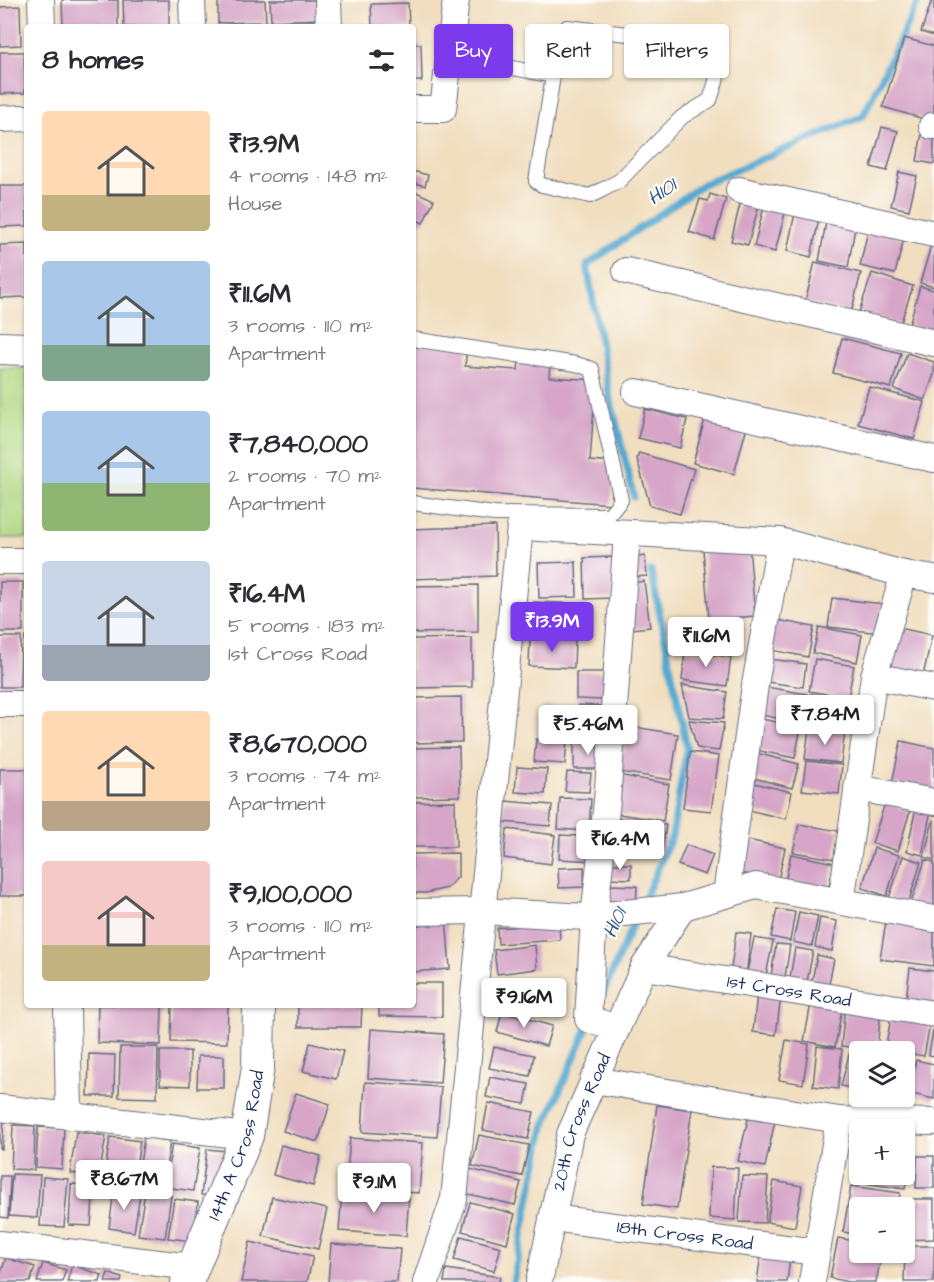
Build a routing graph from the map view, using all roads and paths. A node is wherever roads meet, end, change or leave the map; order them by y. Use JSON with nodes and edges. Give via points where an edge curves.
{"nodes":[{"id":1,"x":41,"y":0,"type":"edge"},
{"id":2,"x":192,"y":0,"type":"edge"},
{"id":3,"x":328,"y":0,"type":"edge"},
{"id":4,"x":456,"y":0,"type":"edge"},
{"id":5,"x":42,"y":24,"type":"edge"},
{"id":6,"x":194,"y":24,"type":"edge"},
{"id":7,"x":329,"y":24,"type":"edge"},
{"id":8,"x":453,"y":24,"type":"edge"},
{"id":9,"x":554,"y":76,"type":"joint"},
{"id":10,"x":445,"y":78,"type":"edge"},
{"id":11,"x":416,"y":109,"type":"edge"},
{"id":12,"x":24,"y":118,"type":"edge"},
{"id":13,"x":0,"y":119,"type":"edge"},
{"id":14,"x":739,"y":190,"type":"dead end"},
{"id":15,"x":934,"y":234,"type":"edge"},
{"id":16,"x":626,"y":271,"type":"dead end"},
{"id":17,"x":416,"y":340,"type":"edge"},
{"id":18,"x":934,"y":344,"type":"edge"},
{"id":19,"x":0,"y":348,"type":"edge"},
{"id":20,"x":24,"y":349,"type":"edge"},
{"id":21,"x":636,"y":392,"type":"dead end"},
{"id":22,"x":934,"y":459,"type":"edge"},
{"id":23,"x":416,"y":504,"type":"edge"},
{"id":24,"x":627,"y":534,"type":"junction"},
{"id":25,"x":780,"y":541,"type":"junction"},
{"id":26,"x":0,"y":561,"type":"edge"},
{"id":27,"x":24,"y":561,"type":"edge"},
{"id":28,"x":904,"y":574,"type":"junction"},
{"id":29,"x":934,"y":579,"type":"edge"},
{"id":30,"x":874,"y":676,"type":"junction"},
{"id":31,"x":934,"y":688,"type":"edge"},
{"id":32,"x":0,"y":704,"type":"edge"},
{"id":33,"x":24,"y":704,"type":"edge"},
{"id":34,"x":856,"y":788,"type":"junction"},
{"id":35,"x":934,"y":802,"type":"edge"},
{"id":36,"x":726,"y":895,"type":"junction"},
{"id":37,"x":841,"y":902,"type":"junction"},
{"id":38,"x":683,"y":907,"type":"junction"},
{"id":39,"x":482,"y":911,"type":"junction"},
{"id":40,"x":416,"y":912,"type":"edge"},
{"id":41,"x":594,"y":916,"type":"junction"},
{"id":42,"x":934,"y":919,"type":"edge"},
{"id":43,"x":644,"y":967,"type":"junction"},
{"id":44,"x":67,"y":1008,"type":"edge"},
{"id":45,"x":259,"y":1008,"type":"edge"},
{"id":46,"x":934,"y":1014,"type":"edge"},
{"id":47,"x":617,"y":1028,"type":"junction"},
{"id":48,"x":593,"y":1080,"type":"junction"},
{"id":49,"x":0,"y":1108,"type":"edge"},
{"id":50,"x":69,"y":1116,"type":"junction"},
{"id":51,"x":839,"y":1120,"type":"junction"},
{"id":52,"x":934,"y":1122,"type":"edge"},
{"id":53,"x":247,"y":1136,"type":"junction"},
{"id":54,"x":552,"y":1218,"type":"junction"},
{"id":55,"x":0,"y":1244,"type":"edge"},
{"id":56,"x":817,"y":1252,"type":"junction"},
{"id":57,"x":189,"y":1275,"type":"edge"},
{"id":58,"x":426,"y":1282,"type":"edge"},
{"id":59,"x":539,"y":1282,"type":"edge"},
{"id":60,"x":812,"y":1282,"type":"edge"}],
"edges":[{"from":1,"to":5,"type":"street"},
{"from":2,"to":6,"type":"street"},
{"from":3,"to":7,"type":"street"},
{"from":4,"to":8,"type":"street"},
{"from":9,"to":9,"type":"lane","via":[[536,181],[590,196],[619,181],[682,117],[711,100],[718,57],[710,45],[690,41],[567,27]]},
{"from":10,"to":11,"type":"street","via":[[442,109]]},
{"from":12,"to":13,"type":"street"},
{"from":14,"to":15,"type":"street"},
{"from":16,"to":18,"type":"street"},
{"from":17,"to":23,"type":"lane","via":[[592,369],[621,500],[609,515],[494,514]]},
{"from":19,"to":20,"type":"street"},
{"from":21,"to":22,"type":"street"},
{"from":24,"to":25,"type":"street"},
{"from":24,"to":39,"type":"street","via":[[520,527]]},
{"from":24,"to":41,"type":"street","via":[[607,801]]},
{"from":25,"to":28,"type":"street"},
{"from":25,"to":36,"type":"street"},
{"from":26,"to":27,"type":"street"},
{"from":28,"to":29,"type":"street"},
{"from":28,"to":30,"type":"street"},
{"from":30,"to":31,"type":"street"},
{"from":30,"to":34,"type":"street"},
{"from":32,"to":33,"type":"street"},
{"from":34,"to":35,"type":"street"},
{"from":34,"to":37,"type":"street"},
{"from":36,"to":37,"type":"street","via":[[756,886]]},
{"from":36,"to":38,"type":"street"},
{"from":37,"to":42,"type":"street"},
{"from":38,"to":41,"type":"street"},
{"from":38,"to":43,"type":"street","name":"20th Cross Road"},
{"from":39,"to":40,"type":"street"},
{"from":39,"to":41,"type":"street"},
{"from":39,"to":58,"type":"street","via":[[454,1199]]},
{"from":41,"to":47,"type":"street","via":[[588,1019]]},
{"from":43,"to":46,"type":"street","name":"1st Cross Road"},
{"from":43,"to":47,"type":"street","name":"20th Cross Road"},
{"from":44,"to":50,"type":"street"},
{"from":45,"to":53,"type":"street","name":"14th A Cross Road","via":[[258,1067]]},
{"from":47,"to":48,"type":"street","name":"20th Cross Road"},
{"from":48,"to":51,"type":"street"},
{"from":48,"to":54,"type":"street","name":"20th Cross Road","via":[[570,1134]]},
{"from":49,"to":50,"type":"street"},
{"from":50,"to":53,"type":"street"},
{"from":51,"to":52,"type":"street"},
{"from":51,"to":56,"type":"street"},
{"from":53,"to":57,"type":"street","name":"14th A Cross Road"},
{"from":54,"to":56,"type":"street","name":"18th Cross Road"},
{"from":54,"to":59,"type":"street","name":"20th Cross Road"},
{"from":55,"to":57,"type":"street"},
{"from":56,"to":60,"type":"street"}]}
